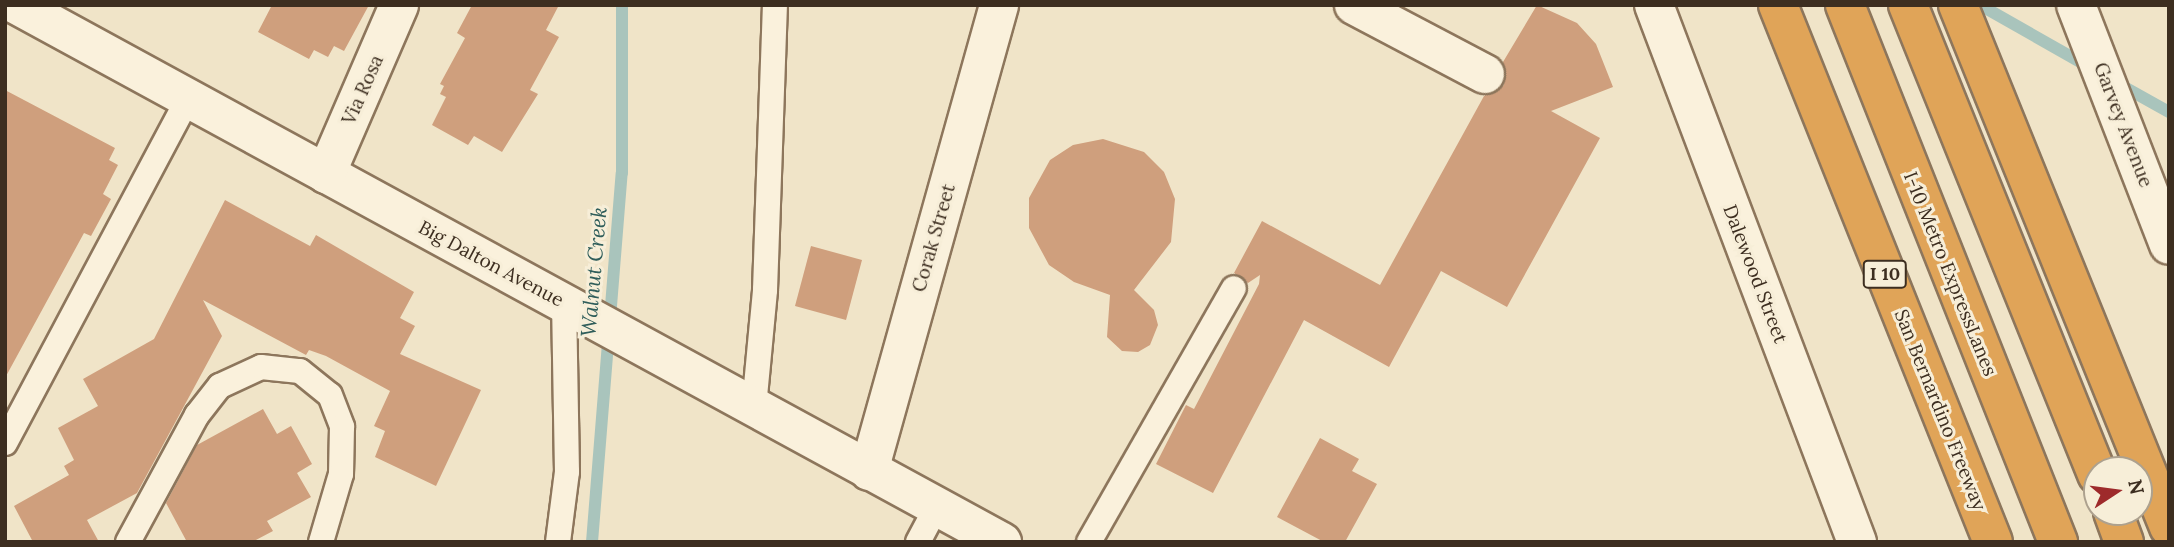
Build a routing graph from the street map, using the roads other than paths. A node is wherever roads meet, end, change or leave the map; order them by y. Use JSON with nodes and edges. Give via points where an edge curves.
{"nodes":[{"id":1,"x":17,"y":5,"type":"edge"},
{"id":2,"x":400,"y":5,"type":"edge"},
{"id":3,"x":775,"y":5,"type":"edge"},
{"id":4,"x":999,"y":5,"type":"edge"},
{"id":5,"x":1354,"y":5,"type":"edge"},
{"id":6,"x":1654,"y":5,"type":"edge"},
{"id":7,"x":1778,"y":5,"type":"edge"},
{"id":8,"x":1908,"y":5,"type":"edge"},
{"id":9,"x":1958,"y":5,"type":"edge"},
{"id":10,"x":2076,"y":5,"type":"edge"},
{"id":11,"x":1849,"y":16,"type":"edge"},
{"id":12,"x":1485,"y":75,"type":"dead end"},
{"id":13,"x":188,"y":99,"type":"junction"},
{"id":14,"x":326,"y":174,"type":"junction"},
{"id":15,"x":2169,"y":245,"type":"edge"},
{"id":16,"x":1234,"y":288,"type":"dead end"},
{"id":17,"x":571,"y":307,"type":"junction"},
{"id":18,"x":754,"y":407,"type":"junction"},
{"id":19,"x":5,"y":443,"type":"edge"},
{"id":20,"x":2090,"y":456,"type":"edge"},
{"id":21,"x":869,"y":471,"type":"junction"},
{"id":22,"x":937,"y":507,"type":"junction"},
{"id":23,"x":2169,"y":527,"type":"edge"},
{"id":24,"x":128,"y":542,"type":"edge"},
{"id":25,"x":321,"y":542,"type":"edge"},
{"id":26,"x":558,"y":542,"type":"edge"},
{"id":27,"x":918,"y":542,"type":"edge"},
{"id":28,"x":1002,"y":542,"type":"edge"},
{"id":29,"x":1089,"y":542,"type":"edge"},
{"id":30,"x":1857,"y":542,"type":"edge"},
{"id":31,"x":1993,"y":542,"type":"edge"},
{"id":32,"x":2058,"y":542,"type":"edge"}],
"edges":[{"from":1,"to":13,"type":"street","name":"Big Dalton Avenue"},
{"from":2,"to":14,"type":"street","name":"Via Rosa"},
{"from":3,"to":18,"type":"lane","via":[[765,290]]},
{"from":4,"to":21,"type":"street","name":"Corak Street"},
{"from":5,"to":12,"type":"street"},
{"from":6,"to":30,"type":"street","name":"Dalewood Street"},
{"from":7,"to":31,"type":"highway","name":"San Bernardino Freeway","number":"I 10"},
{"from":8,"to":20,"type":"highway"},
{"from":9,"to":23,"type":"highway"},
{"from":10,"to":15,"type":"street","name":"Garvey Avenue"},
{"from":11,"to":32,"type":"highway","name":"I-10 Metro ExpressLanes"},
{"from":13,"to":14,"type":"street","name":"Big Dalton Avenue"},
{"from":13,"to":19,"type":"lane"},
{"from":14,"to":17,"type":"street","name":"Big Dalton Avenue"},
{"from":16,"to":29,"type":"lane"},
{"from":17,"to":18,"type":"street","name":"Big Dalton Avenue"},
{"from":17,"to":26,"type":"lane","via":[[567,472]]},
{"from":18,"to":21,"type":"street","name":"Big Dalton Avenue"},
{"from":21,"to":22,"type":"street","name":"Big Dalton Avenue"},
{"from":22,"to":27,"type":"lane"},
{"from":22,"to":28,"type":"street","name":"Big Dalton Avenue"},
{"from":24,"to":25,"type":"lane","via":[[197,415],[220,386],[261,367],[300,371],[330,394],[342,427],[341,474]]}]}
